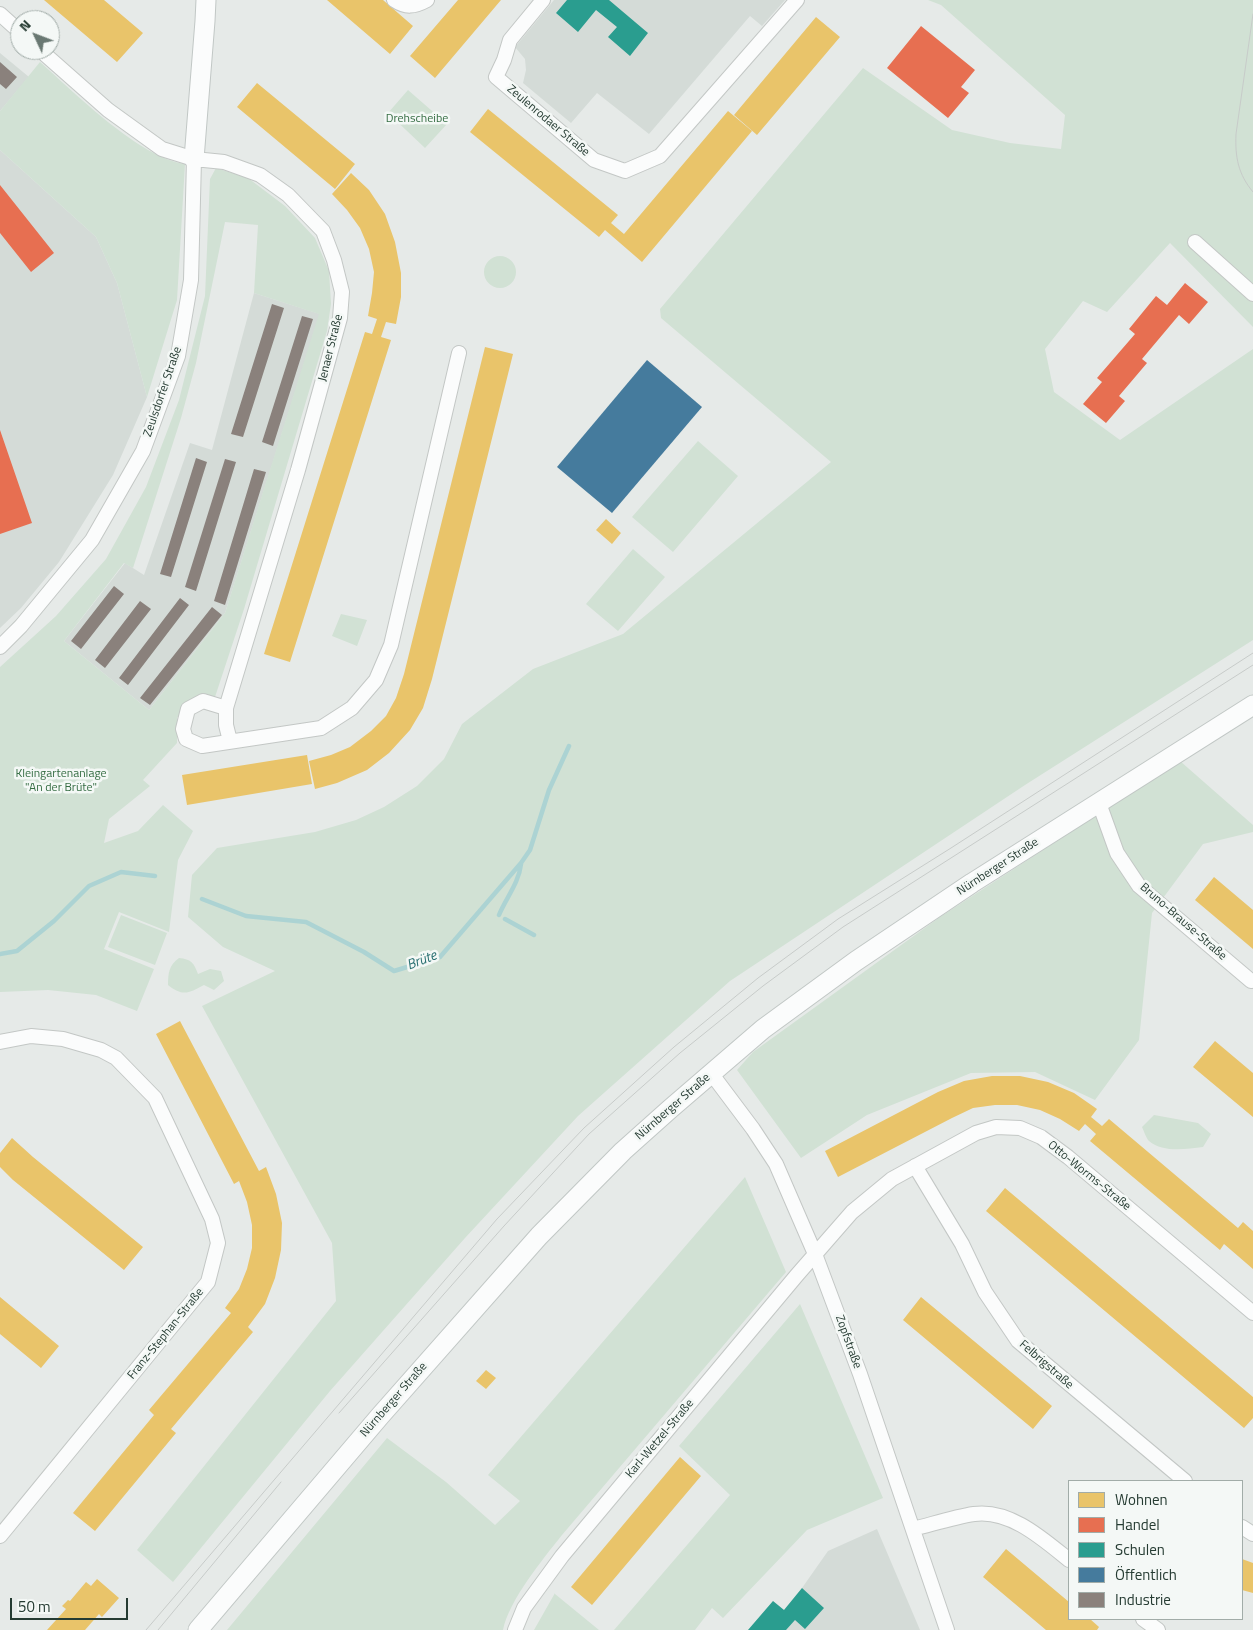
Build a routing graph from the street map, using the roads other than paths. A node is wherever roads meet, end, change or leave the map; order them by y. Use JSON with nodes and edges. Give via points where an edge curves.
{"nodes":[{"id":1,"x":206,"y":0,"type":"edge"},
{"id":2,"x":394,"y":0,"type":"edge"},
{"id":3,"x":427,"y":0,"type":"edge"},
{"id":4,"x":543,"y":0,"type":"edge"},
{"id":5,"x":797,"y":0,"type":"edge"},
{"id":6,"x":0,"y":14,"type":"edge"},
{"id":7,"x":10,"y":23,"type":"edge"},
{"id":8,"x":51,"y":60,"type":"edge"},
{"id":9,"x":194,"y":159,"type":"junction"},
{"id":10,"x":1195,"y":242,"type":"dead end"},
{"id":11,"x":1253,"y":294,"type":"edge"},
{"id":12,"x":459,"y":353,"type":"dead end"},
{"id":13,"x":0,"y":647,"type":"edge"},
{"id":14,"x":1253,"y":705,"type":"edge"},
{"id":15,"x":226,"y":708,"type":"junction"},
{"id":16,"x":230,"y":741,"type":"junction"},
{"id":17,"x":1099,"y":803,"type":"junction"},
{"id":18,"x":1251,"y":981,"type":"dead end"},
{"id":19,"x":0,"y":1042,"type":"edge"},
{"id":20,"x":711,"y":1073,"type":"junction"},
{"id":21,"x":915,"y":1166,"type":"junction"},
{"id":22,"x":815,"y":1254,"type":"junction"},
{"id":23,"x":1253,"y":1313,"type":"edge"},
{"id":24,"x":1184,"y":1480,"type":"edge"},
{"id":25,"x":913,"y":1529,"type":"junction"},
{"id":26,"x":0,"y":1536,"type":"edge"},
{"id":27,"x":1068,"y":1559,"type":"edge"},
{"id":28,"x":1143,"y":1620,"type":"edge"},
{"id":29,"x":198,"y":1630,"type":"edge"},
{"id":30,"x":515,"y":1630,"type":"edge"},
{"id":31,"x":947,"y":1630,"type":"edge"},
{"id":32,"x":1158,"y":1630,"type":"edge"}],
"edges":[{"from":1,"to":9,"type":"street","name":"Zeulsdorfer Straße"},
{"from":2,"to":3,"type":"street","via":[[413,7]]},
{"from":4,"to":5,"type":"street","name":"Zeulenrodaer Straße","via":[[510,40],[496,76],[594,160],[625,171],[660,156]]},
{"from":6,"to":7,"type":"street"},
{"from":8,"to":9,"type":"street","name":"Jenaer Straße","via":[[108,110],[162,149]]},
{"from":9,"to":13,"type":"street","name":"Zeulsdorfer Straße","via":[[190,280],[178,356],[143,451],[92,540]]},
{"from":9,"to":15,"type":"street","name":"Jenaer Straße","via":[[224,162],[260,175],[288,195],[323,231],[342,292],[340,318],[298,470]]},
{"from":10,"to":11,"type":"street"},
{"from":12,"to":16,"type":"street","via":[[391,645],[376,680],[352,708],[320,728]]},
{"from":14,"to":17,"type":"street","name":"Nürnberger Straße"},
{"from":15,"to":16,"type":"street","name":"Jenaer Straße"},
{"from":15,"to":16,"type":"street","via":[[204,701],[188,709],[184,729],[186,739],[202,746]]},
{"from":17,"to":18,"type":"street","name":"Bruno-Brause-Straße","via":[[1117,853],[1139,886]]},
{"from":17,"to":20,"type":"street","name":"Nürnberger Straße","via":[[856,961]]},
{"from":19,"to":26,"type":"street","name":"Franz-Stephan-Straße","via":[[32,1036],[62,1039],[101,1050],[116,1058],[155,1098],[212,1219],[218,1243],[208,1282]]},
{"from":20,"to":22,"type":"street","name":"Zopfstraße","via":[[776,1164]]},
{"from":20,"to":29,"type":"street","name":"Nürnberger Straße","via":[[623,1150],[539,1236]]},
{"from":21,"to":22,"type":"street","name":"Otto-Worms-Straße","via":[[892,1179],[852,1212]]},
{"from":21,"to":23,"type":"street","name":"Otto-Worms-Straße","via":[[976,1133],[996,1128],[1020,1128],[1053,1145]]},
{"from":21,"to":24,"type":"street","name":"Felbrigstraße","via":[[962,1244],[985,1292],[1018,1341]]},
{"from":22,"to":25,"type":"street","name":"Zopfstraße"},
{"from":22,"to":30,"type":"street","name":"Karl-Wetzel-Straße","via":[[562,1556],[524,1608]]},
{"from":25,"to":27,"type":"street","via":[[975,1514],[1007,1517],[1040,1536]]},
{"from":25,"to":31,"type":"street","name":"Zopfstraße"},
{"from":28,"to":32,"type":"street"}]}
